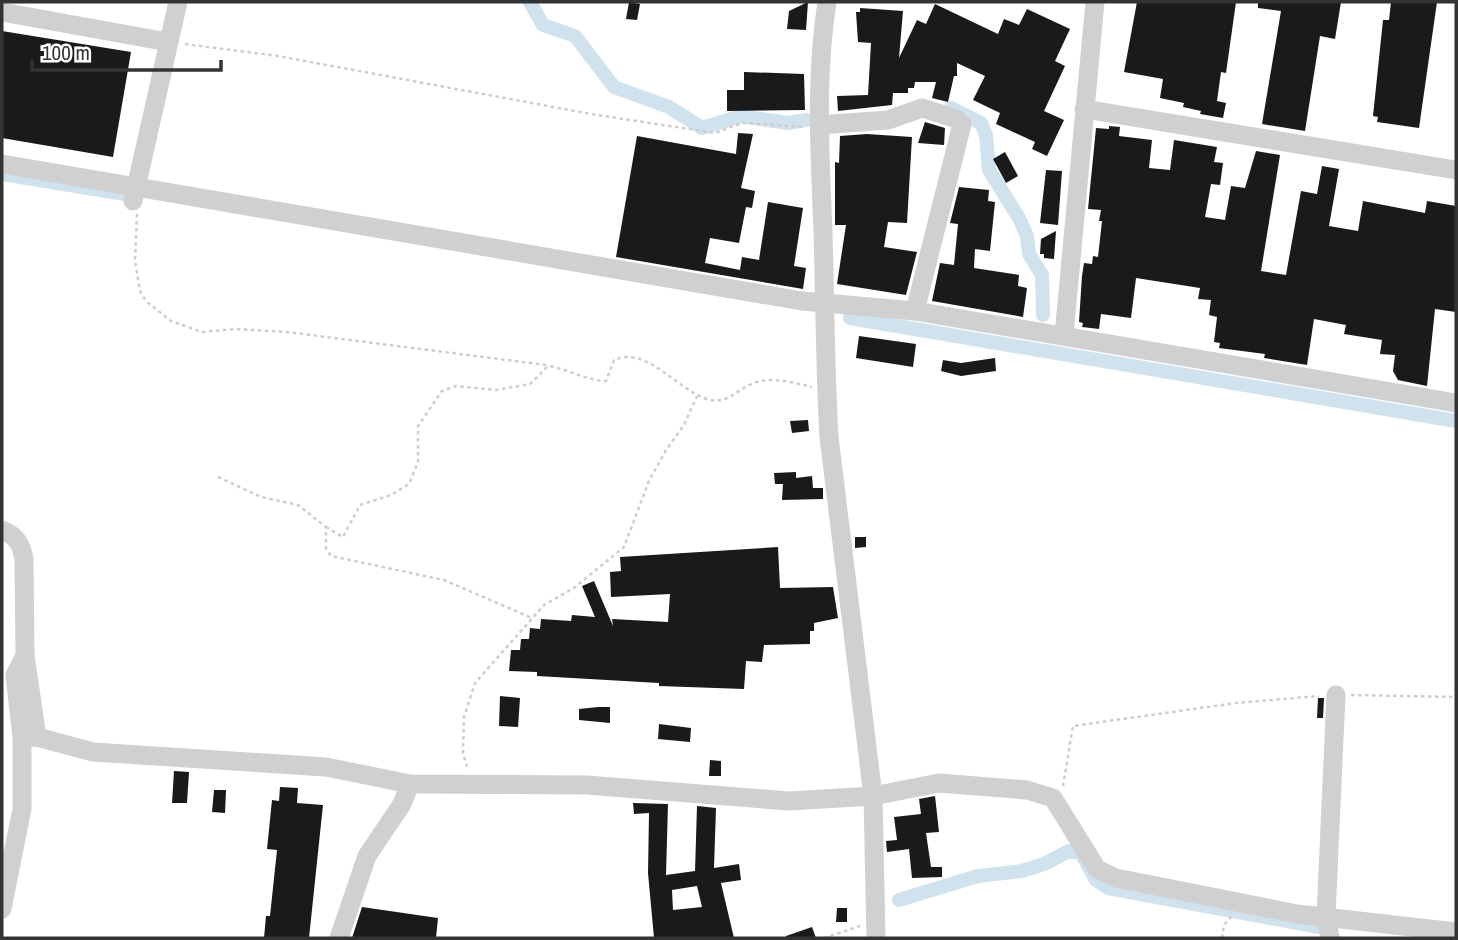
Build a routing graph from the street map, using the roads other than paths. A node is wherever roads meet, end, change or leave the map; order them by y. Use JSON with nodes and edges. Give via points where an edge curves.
{"nodes":[{"id":1,"x":178,"y":2,"type":"edge"},
{"id":2,"x":827,"y":2,"type":"edge"},
{"id":3,"x":1095,"y":2,"type":"edge"},
{"id":4,"x":2,"y":12,"type":"edge"},
{"id":5,"x":168,"y":42,"type":"junction"},
{"id":6,"x":1084,"y":108,"type":"junction"},
{"id":7,"x":819,"y":125,"type":"junction"},
{"id":8,"x":2,"y":164,"type":"edge"},
{"id":9,"x":1456,"y":170,"type":"edge"},
{"id":10,"x":134,"y":193,"type":"junction"},
{"id":11,"x":825,"y":301,"type":"junction"},
{"id":12,"x":915,"y":311,"type":"junction"},
{"id":13,"x":1064,"y":335,"type":"junction"},
{"id":14,"x":1456,"y":402,"type":"edge"},
{"id":15,"x":2,"y":530,"type":"edge"},
{"id":16,"x":26,"y":656,"type":"junction"},
{"id":17,"x":8,"y":676,"type":"edge"},
{"id":18,"x":1336,"y":695,"type":"road end"},
{"id":19,"x":30,"y":738,"type":"junction"},
{"id":20,"x":410,"y":784,"type":"junction"},
{"id":21,"x":873,"y":796,"type":"junction"},
{"id":22,"x":2,"y":909,"type":"edge"},
{"id":23,"x":1326,"y":916,"type":"junction"},
{"id":24,"x":876,"y":929,"type":"edge"},
{"id":25,"x":1456,"y":932,"type":"edge"},
{"id":26,"x":339,"y":938,"type":"edge"},
{"id":27,"x":1330,"y":938,"type":"edge"}],
"edges":[{"from":1,"to":5,"type":"street"},
{"from":2,"to":7,"type":"street"},
{"from":3,"to":6,"type":"street"},
{"from":4,"to":5,"type":"street"},
{"from":5,"to":10,"type":"street"},
{"from":6,"to":9,"type":"street"},
{"from":6,"to":13,"type":"street"},
{"from":7,"to":11,"type":"street"},
{"from":7,"to":12,"type":"street","via":[[888,120],[922,108],[959,122]]},
{"from":8,"to":10,"type":"street"},
{"from":10,"to":11,"type":"street","via":[[802,301]]},
{"from":11,"to":12,"type":"street"},
{"from":11,"to":21,"type":"street","via":[[829,437]]},
{"from":12,"to":13,"type":"street"},
{"from":13,"to":14,"type":"street"},
{"from":15,"to":16,"type":"street","via":[[14,535],[24,559]]},
{"from":16,"to":17,"type":"street"},
{"from":16,"to":19,"type":"street"},
{"from":17,"to":19,"type":"street"},
{"from":18,"to":23,"type":"street"},
{"from":19,"to":20,"type":"street","via":[[93,752],[326,767]]},
{"from":19,"to":22,"type":"street","via":[[22,809]]},
{"from":20,"to":21,"type":"street","via":[[587,785],[789,801]]},
{"from":20,"to":26,"type":"street","via":[[367,856]]},
{"from":21,"to":23,"type":"street","via":[[939,783],[1027,790],[1053,798],[1097,869],[1106,874],[1243,904]]},
{"from":21,"to":24,"type":"street"},
{"from":23,"to":25,"type":"street"},
{"from":23,"to":27,"type":"street"}]}
